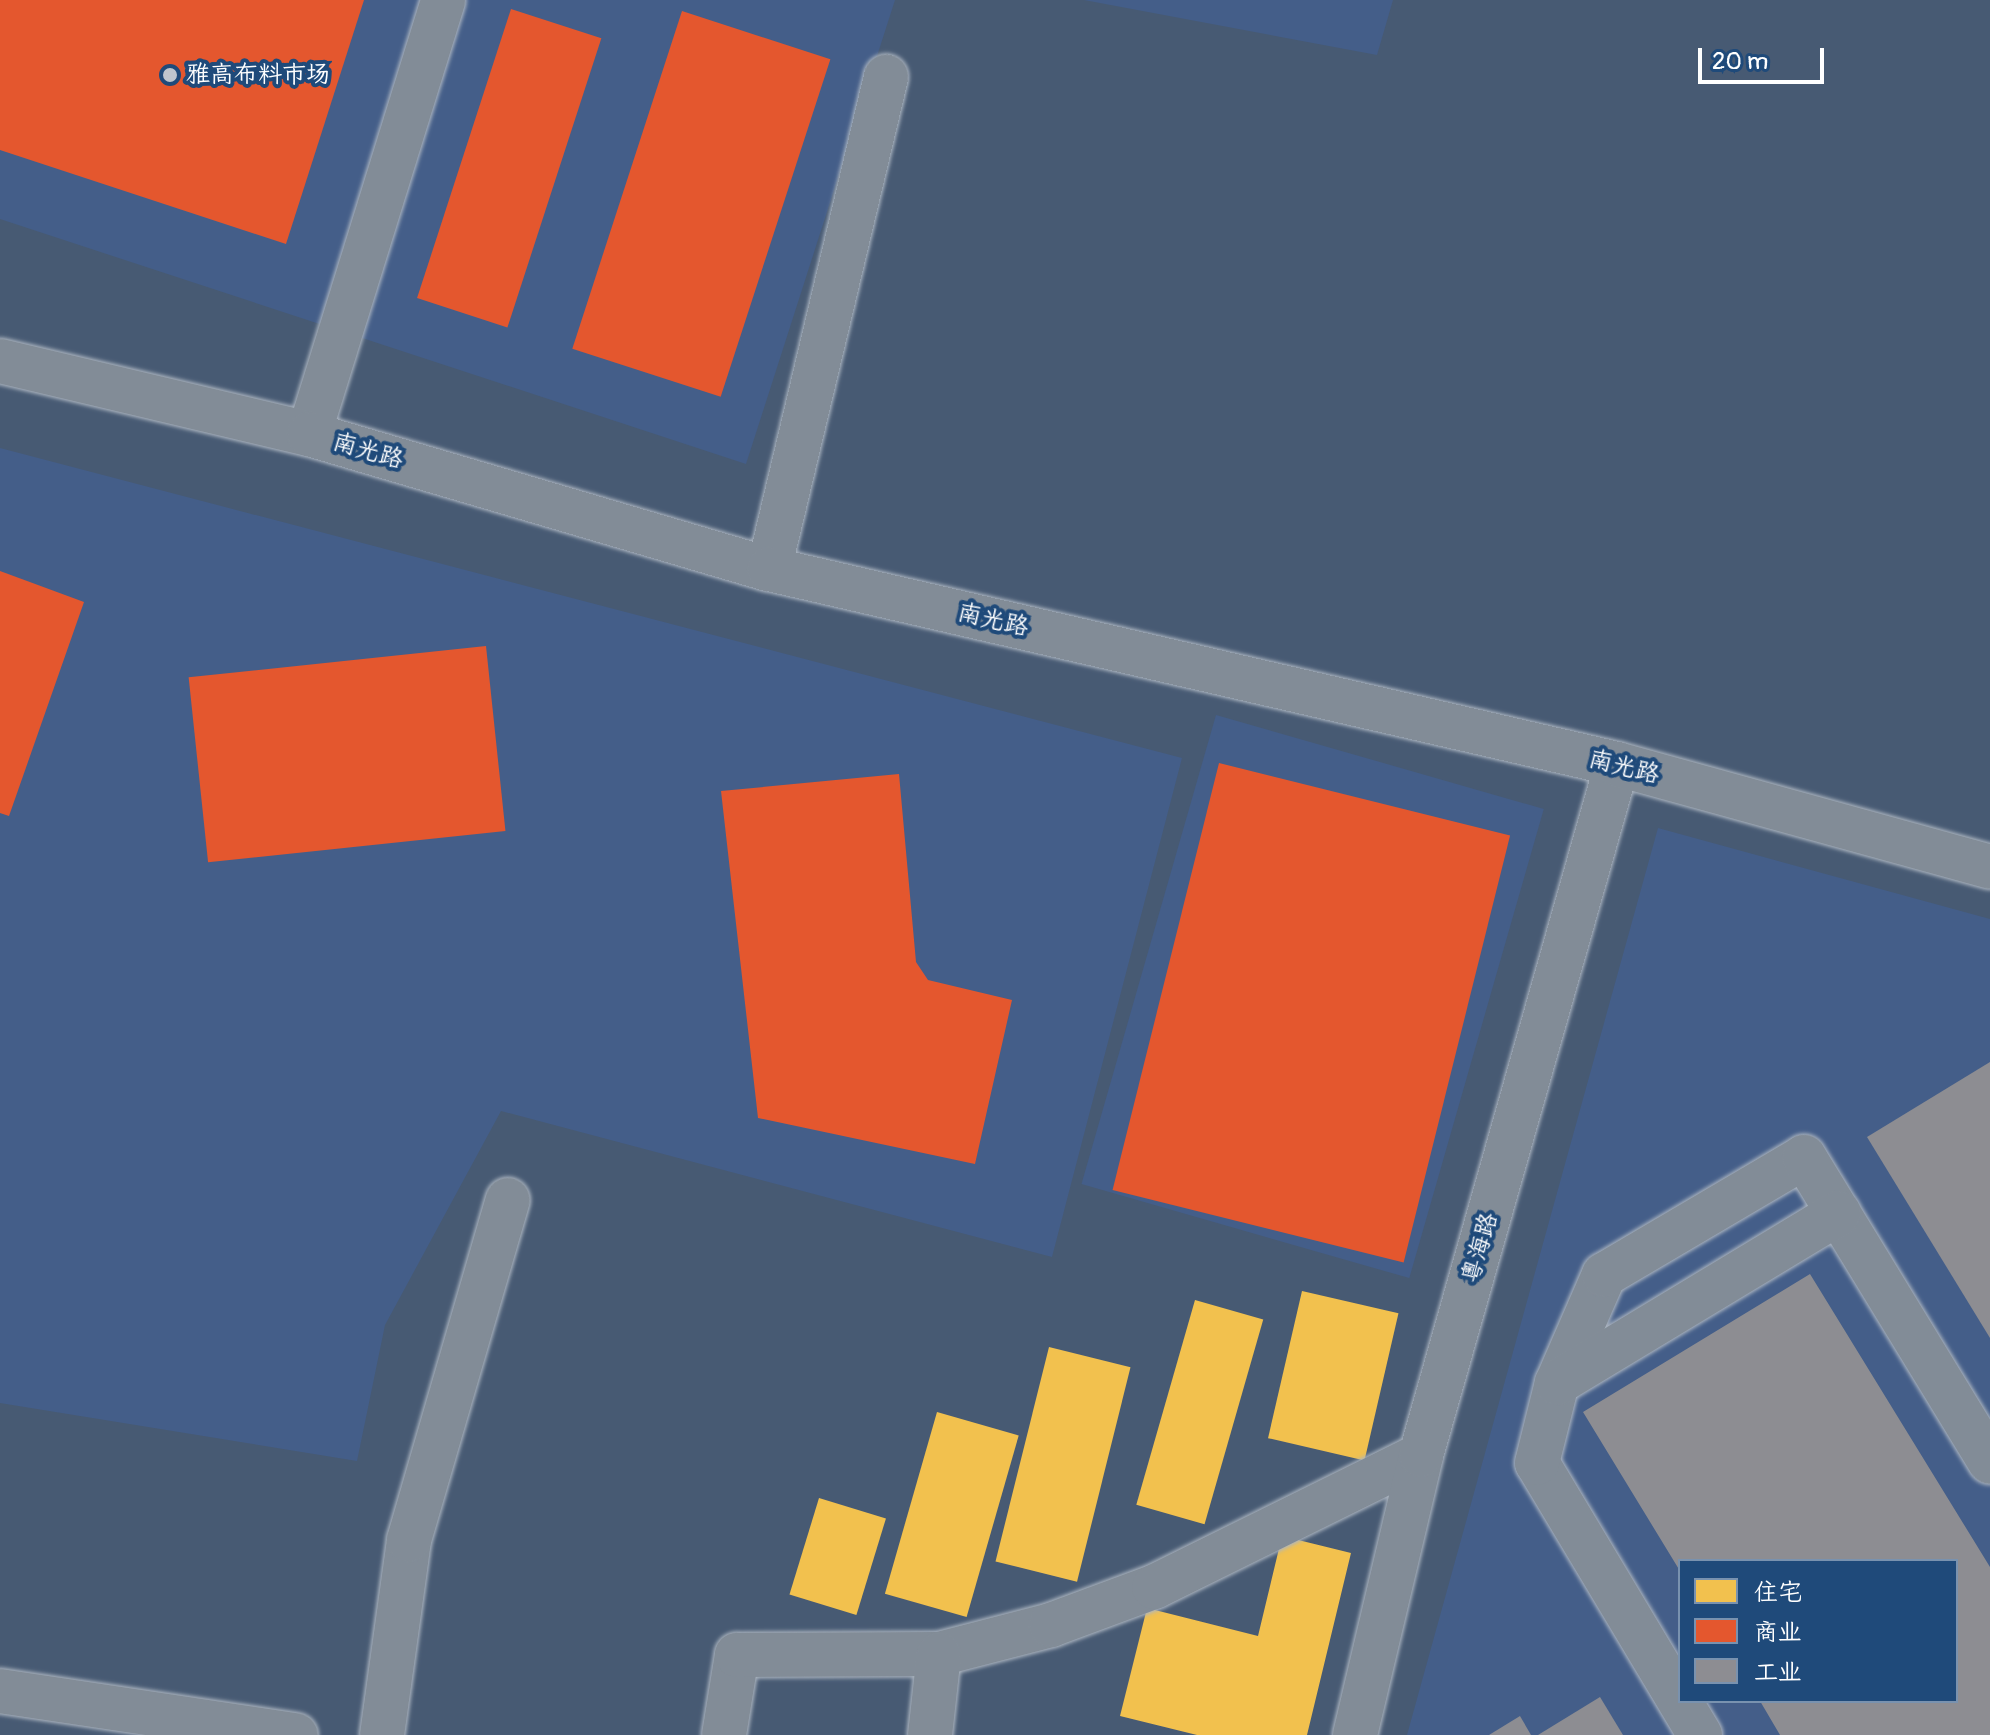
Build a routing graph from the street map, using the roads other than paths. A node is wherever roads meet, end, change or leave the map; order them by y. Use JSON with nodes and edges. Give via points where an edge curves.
{"nodes":[{"id":1,"x":443,"y":0,"type":"edge"},
{"id":2,"x":886,"y":77,"type":"dead end"},
{"id":3,"x":0,"y":361,"type":"edge"},
{"id":4,"x":309,"y":434,"type":"junction"},
{"id":5,"x":769,"y":569,"type":"junction"},
{"id":6,"x":1617,"y":764,"type":"junction"},
{"id":7,"x":1990,"y":867,"type":"edge"},
{"id":8,"x":508,"y":1200,"type":"dead end"},
{"id":9,"x":1839,"y":1213,"type":"junction"},
{"id":10,"x":1557,"y":1383,"type":"junction"},
{"id":11,"x":1421,"y":1455,"type":"junction"},
{"id":12,"x":1990,"y":1462,"type":"edge"},
{"id":13,"x":939,"y":1654,"type":"junction"},
{"id":14,"x":0,"y":1691,"type":"edge"},
{"id":15,"x":1678,"y":1698,"type":"edge"},
{"id":16,"x":1681,"y":1703,"type":"edge"},
{"id":17,"x":296,"y":1735,"type":"edge"},
{"id":18,"x":382,"y":1735,"type":"edge"},
{"id":19,"x":724,"y":1735,"type":"edge"},
{"id":20,"x":930,"y":1735,"type":"edge"},
{"id":21,"x":1355,"y":1735,"type":"edge"},
{"id":22,"x":1700,"y":1735,"type":"edge"}],
"edges":[{"from":1,"to":4,"type":"street"},
{"from":2,"to":5,"type":"street"},
{"from":3,"to":4,"type":"street","name":"南光路"},
{"from":4,"to":5,"type":"street","name":"南光路"},
{"from":5,"to":6,"type":"street","name":"南光路"},
{"from":6,"to":7,"type":"street","name":"南光路"},
{"from":6,"to":11,"type":"street","name":"粤海路"},
{"from":8,"to":18,"type":"street","via":[[409,1540]]},
{"from":9,"to":10,"type":"street"},
{"from":9,"to":10,"type":"street","via":[[1804,1157],[1604,1275]]},
{"from":9,"to":12,"type":"street"},
{"from":10,"to":15,"type":"street","via":[[1537,1463]]},
{"from":11,"to":13,"type":"street","via":[[1154,1587],[1051,1625]]},
{"from":11,"to":21,"type":"street","name":"粤海路"},
{"from":13,"to":19,"type":"street","via":[[737,1655]]},
{"from":13,"to":20,"type":"street"},
{"from":14,"to":17,"type":"street"},
{"from":16,"to":22,"type":"street"}]}
